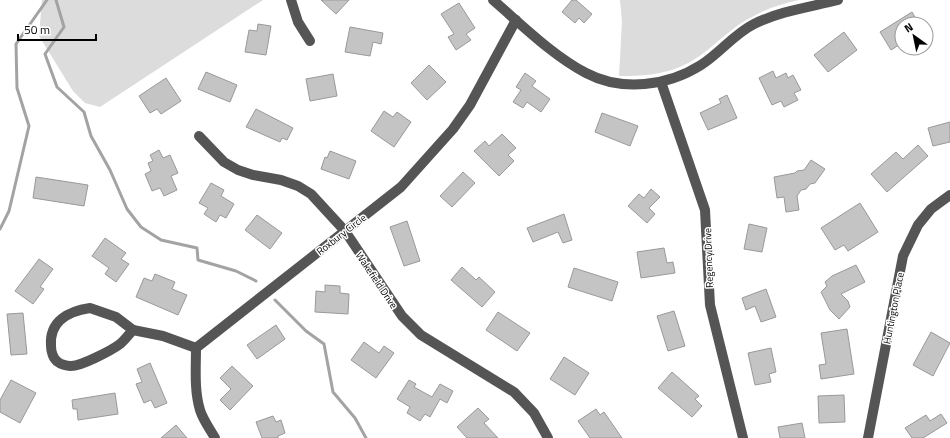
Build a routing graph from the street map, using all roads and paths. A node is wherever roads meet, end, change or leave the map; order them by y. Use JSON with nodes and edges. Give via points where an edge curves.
{"nodes":[{"id":1,"x":291,"y":0,"type":"edge"},
{"id":2,"x":493,"y":0,"type":"edge"},
{"id":3,"x":838,"y":0,"type":"edge"},
{"id":4,"x":516,"y":20,"type":"junction"},
{"id":5,"x":310,"y":41,"type":"dead end"},
{"id":6,"x":661,"y":82,"type":"junction"},
{"id":7,"x":199,"y":136,"type":"dead end"},
{"id":8,"x":950,"y":195,"type":"edge"},
{"id":9,"x":344,"y":231,"type":"junction"},
{"id":10,"x":133,"y":330,"type":"junction"},
{"id":11,"x":196,"y":348,"type":"junction"},
{"id":12,"x":215,"y":438,"type":"edge"},
{"id":13,"x":548,"y":438,"type":"edge"},
{"id":14,"x":743,"y":438,"type":"edge"},
{"id":15,"x":868,"y":438,"type":"edge"}],
"edges":[{"from":1,"to":5,"type":"street","via":[[298,22]]},
{"from":2,"to":4,"type":"street"},
{"from":3,"to":6,"type":"street","via":[[753,24],[702,65]]},
{"from":4,"to":6,"type":"street","via":[[566,62],[587,74],[636,85]]},
{"from":4,"to":9,"type":"street","name":"Roxbury Circle","via":[[470,105],[453,129],[401,187]]},
{"from":6,"to":14,"type":"street","name":"Regency Drive","via":[[705,210],[710,305]]},
{"from":7,"to":9,"type":"street","name":"Wakefield Drive","via":[[224,162],[238,170],[281,180],[311,194]]},
{"from":8,"to":15,"type":"street","name":"Huntington Place","via":[[931,209],[918,225],[903,256]]},
{"from":9,"to":11,"type":"street","name":"Roxbury Circle"},
{"from":9,"to":13,"type":"street","name":"Wakefield Drive","via":[[402,316],[421,335],[514,392],[534,413]]},
{"from":10,"to":10,"type":"street","via":[[116,317],[90,308],[78,310],[64,316],[54,326],[50,340],[51,353],[57,362],[70,366],[81,364],[120,344]]},
{"from":10,"to":11,"type":"street","via":[[163,336]]},
{"from":11,"to":12,"type":"street","via":[[196,391],[200,412]]}]}
